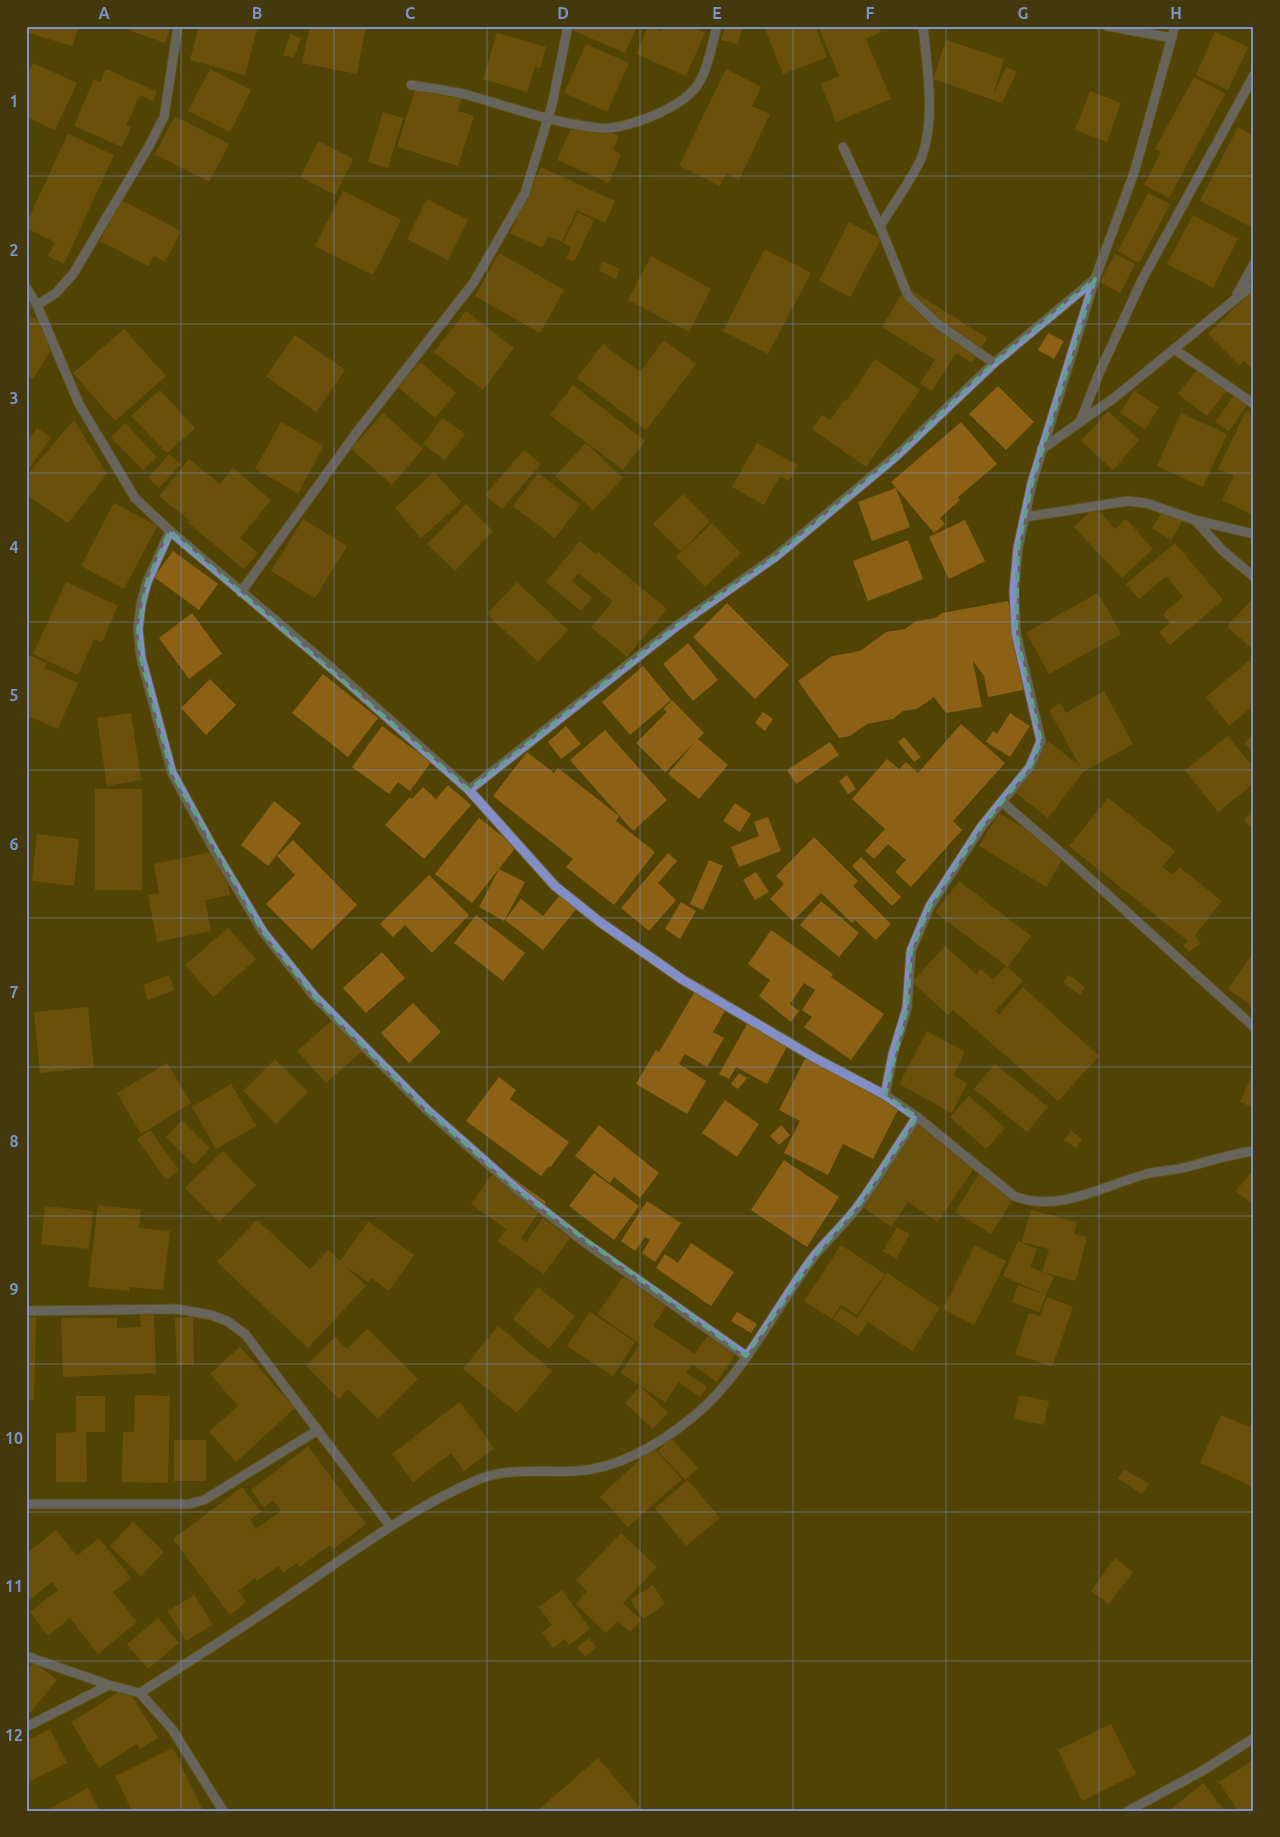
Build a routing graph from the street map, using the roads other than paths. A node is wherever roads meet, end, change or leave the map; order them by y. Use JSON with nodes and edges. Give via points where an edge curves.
{"nodes":[{"id":1,"x":178,"y":26,"type":"edge"},
{"id":2,"x":568,"y":26,"type":"edge"},
{"id":3,"x":717,"y":26,"type":"edge"},
{"id":4,"x":923,"y":26,"type":"edge"},
{"id":5,"x":1107,"y":26,"type":"edge"},
{"id":6,"x":1175,"y":26,"type":"edge"},
{"id":7,"x":1172,"y":38,"type":"junction"},
{"id":8,"x":1254,"y":75,"type":"edge"},
{"id":9,"x":411,"y":85,"type":"dead end"},
{"id":10,"x":548,"y":117,"type":"junction"},
{"id":11,"x":842,"y":147,"type":"dead end"},
{"id":12,"x":880,"y":226,"type":"junction"},
{"id":13,"x":1254,"y":264,"type":"edge"},
{"id":14,"x":1095,"y":279,"type":"junction"},
{"id":15,"x":1254,"y":284,"type":"edge"},
{"id":16,"x":26,"y":287,"type":"edge"},
{"id":17,"x":1234,"y":299,"type":"junction"},
{"id":18,"x":37,"y":305,"type":"junction"},
{"id":19,"x":1174,"y":349,"type":"junction"},
{"id":20,"x":994,"y":364,"type":"junction"},
{"id":21,"x":1254,"y":404,"type":"edge"},
{"id":22,"x":1080,"y":422,"type":"junction"},
{"id":23,"x":1042,"y":449,"type":"junction"},
{"id":24,"x":1025,"y":517,"type":"junction"},
{"id":25,"x":1195,"y":520,"type":"junction"},
{"id":26,"x":170,"y":532,"type":"junction"},
{"id":27,"x":1254,"y":534,"type":"edge"},
{"id":28,"x":1254,"y":577,"type":"edge"},
{"id":29,"x":241,"y":592,"type":"junction"},
{"id":30,"x":469,"y":790,"type":"junction"},
{"id":31,"x":1002,"y":802,"type":"junction"},
{"id":32,"x":1254,"y":1027,"type":"edge"},
{"id":33,"x":884,"y":1095,"type":"junction"},
{"id":34,"x":917,"y":1118,"type":"junction"},
{"id":35,"x":1254,"y":1151,"type":"edge"},
{"id":36,"x":26,"y":1311,"type":"edge"},
{"id":37,"x":746,"y":1356,"type":"junction"},
{"id":38,"x":318,"y":1430,"type":"junction"},
{"id":39,"x":26,"y":1504,"type":"edge"},
{"id":40,"x":390,"y":1526,"type":"junction"},
{"id":41,"x":26,"y":1656,"type":"edge"},
{"id":42,"x":109,"y":1686,"type":"junction"},
{"id":43,"x":140,"y":1693,"type":"junction"},
{"id":44,"x":26,"y":1726,"type":"edge"},
{"id":45,"x":1254,"y":1738,"type":"edge"},
{"id":46,"x":223,"y":1811,"type":"edge"},
{"id":47,"x":1128,"y":1811,"type":"edge"}],
"edges":[{"from":1,"to":18,"type":"street","via":[[164,117],[73,274],[56,293]]},
{"from":2,"to":10,"type":"street"},
{"from":3,"to":10,"type":"street","via":[[700,81],[681,102],[632,122],[602,128]]},
{"from":4,"to":12,"type":"street","via":[[928,100],[926,143],[919,163]]},
{"from":5,"to":7,"type":"street"},
{"from":6,"to":7,"type":"street"},
{"from":7,"to":14,"type":"street","via":[[1134,173]]},
{"from":8,"to":22,"type":"street","via":[[1142,280]]},
{"from":9,"to":10,"type":"street","via":[[463,94]]},
{"from":10,"to":29,"type":"street","via":[[524,193],[474,282],[357,432]]},
{"from":11,"to":12,"type":"street"},
{"from":12,"to":20,"type":"street","via":[[908,296],[939,325]]},
{"from":13,"to":17,"type":"street"},
{"from":14,"to":20,"type":"street"},
{"from":14,"to":23,"type":"street"},
{"from":15,"to":17,"type":"street"},
{"from":16,"to":18,"type":"street"},
{"from":17,"to":19,"type":"street"},
{"from":18,"to":26,"type":"street","via":[[79,404],[117,471],[135,498]]},
{"from":19,"to":21,"type":"street"},
{"from":19,"to":22,"type":"street"},
{"from":20,"to":30,"type":"street","via":[[895,457],[775,557],[678,625]]},
{"from":22,"to":23,"type":"street"},
{"from":23,"to":24,"type":"street"},
{"from":24,"to":25,"type":"street","via":[[1128,501],[1146,503]]},
{"from":24,"to":31,"type":"street","via":[[1014,591],[1016,633],[1041,741],[1030,767]]},
{"from":25,"to":27,"type":"street"},
{"from":25,"to":28,"type":"street","via":[[1222,550]]},
{"from":26,"to":29,"type":"street"},
{"from":26,"to":37,"type":"street","via":[[143,597],[138,629],[141,658],[172,773],[263,932],[321,1003],[427,1110],[520,1192],[584,1242]]},
{"from":29,"to":30,"type":"street"},
{"from":30,"to":33,"type":"street","via":[[554,886],[600,922],[683,980]]},
{"from":31,"to":32,"type":"street"},
{"from":31,"to":33,"type":"street","via":[[982,826],[930,906],[911,951],[907,1008]]},
{"from":33,"to":34,"type":"street"},
{"from":34,"to":35,"type":"street","via":[[1014,1196],[1029,1202],[1068,1200],[1149,1174]]},
{"from":34,"to":37,"type":"street","via":[[861,1202],[813,1258]]},
{"from":36,"to":38,"type":"street","via":[[177,1309],[211,1314],[244,1334]]},
{"from":37,"to":40,"type":"street","via":[[695,1415],[631,1458],[586,1470],[497,1474],[456,1490]]},
{"from":38,"to":39,"type":"street","via":[[204,1500],[189,1504]]},
{"from":38,"to":40,"type":"street"},
{"from":40,"to":43,"type":"street"},
{"from":41,"to":42,"type":"street"},
{"from":42,"to":43,"type":"street"},
{"from":42,"to":44,"type":"street"},
{"from":43,"to":46,"type":"street","via":[[172,1730]]},
{"from":45,"to":47,"type":"street"}]}
